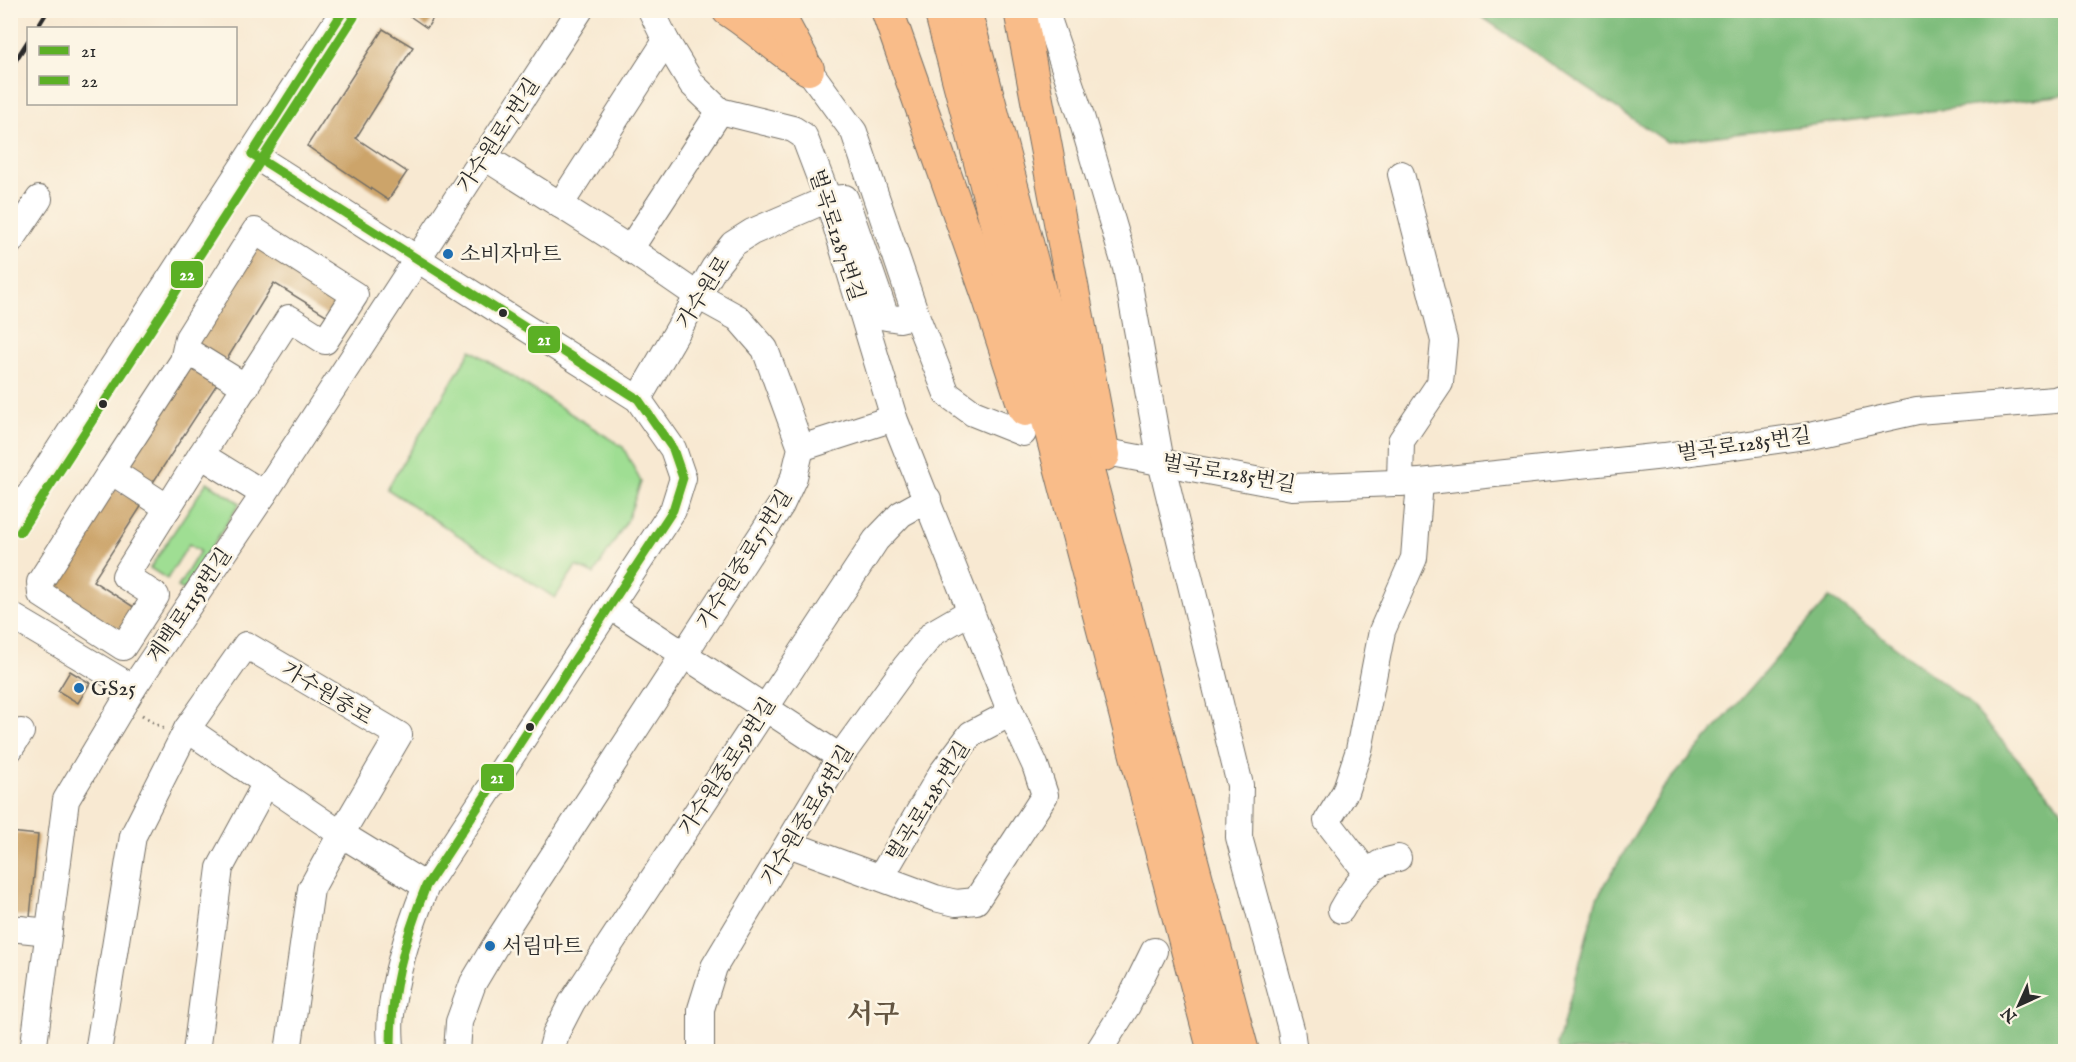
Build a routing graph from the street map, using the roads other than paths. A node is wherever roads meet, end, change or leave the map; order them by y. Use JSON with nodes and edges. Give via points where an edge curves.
{"nodes":[{"id":1,"x":344,"y":10,"type":"edge"},
{"id":2,"x":580,"y":10,"type":"edge"},
{"id":3,"x":651,"y":10,"type":"edge"},
{"id":4,"x":729,"y":10,"type":"edge"},
{"id":5,"x":752,"y":10,"type":"edge"},
{"id":6,"x":776,"y":10,"type":"edge"},
{"id":7,"x":887,"y":10,"type":"edge"},
{"id":8,"x":940,"y":10,"type":"edge"},
{"id":9,"x":965,"y":10,"type":"edge"},
{"id":10,"x":1020,"y":10,"type":"edge"},
{"id":11,"x":1045,"y":10,"type":"edge"},
{"id":12,"x":666,"y":41,"type":"junction"},
{"id":13,"x":808,"y":69,"type":"junction"},
{"id":14,"x":720,"y":111,"type":"junction"},
{"id":15,"x":252,"y":154,"type":"junction"},
{"id":16,"x":483,"y":156,"type":"junction"},
{"id":17,"x":1401,"y":174,"type":"dead end"},
{"id":18,"x":39,"y":199,"type":"dead end"},
{"id":19,"x":828,"y":199,"type":"junction"},
{"id":20,"x":560,"y":205,"type":"junction"},
{"id":21,"x":10,"y":242,"type":"edge"},
{"id":22,"x":630,"y":249,"type":"junction"},
{"id":23,"x":416,"y":260,"type":"junction"},
{"id":24,"x":698,"y":296,"type":"junction"},
{"id":25,"x":916,"y":315,"type":"junction"},
{"id":26,"x":186,"y":350,"type":"junction"},
{"id":27,"x":246,"y":387,"type":"junction"},
{"id":28,"x":2066,"y":396,"type":"edge"},
{"id":29,"x":638,"y":399,"type":"junction"},
{"id":30,"x":894,"y":418,"type":"junction"},
{"id":31,"x":1023,"y":433,"type":"dead end"},
{"id":32,"x":801,"y":448,"type":"junction"},
{"id":33,"x":1112,"y":453,"type":"dead end"},
{"id":34,"x":201,"y":455,"type":"junction"},
{"id":35,"x":1161,"y":462,"type":"junction"},
{"id":36,"x":111,"y":471,"type":"junction"},
{"id":37,"x":1410,"y":482,"type":"junction"},
{"id":38,"x":264,"y":494,"type":"junction"},
{"id":39,"x":928,"y":499,"type":"junction"},
{"id":40,"x":168,"y":508,"type":"junction"},
{"id":41,"x":10,"y":525,"type":"edge"},
{"id":42,"x":1087,"y":569,"type":"junction"},
{"id":43,"x":1118,"y":584,"type":"junction"},
{"id":44,"x":609,"y":606,"type":"junction"},
{"id":45,"x":971,"y":611,"type":"junction"},
{"id":46,"x":10,"y":615,"type":"edge"},
{"id":47,"x":684,"y":655,"type":"junction"},
{"id":48,"x":128,"y":696,"type":"junction"},
{"id":49,"x":765,"y":708,"type":"junction"},
{"id":50,"x":1011,"y":713,"type":"junction"},
{"id":51,"x":184,"y":734,"type":"junction"},
{"id":52,"x":840,"y":757,"type":"junction"},
{"id":53,"x":266,"y":783,"type":"junction"},
{"id":54,"x":341,"y":834,"type":"junction"},
{"id":55,"x":789,"y":844,"type":"junction"},
{"id":56,"x":1398,"y":858,"type":"dead end"},
{"id":57,"x":1368,"y":874,"type":"junction"},
{"id":58,"x":881,"y":877,"type":"junction"},
{"id":59,"x":426,"y":886,"type":"junction"},
{"id":60,"x":1341,"y":910,"type":"dead end"},
{"id":61,"x":10,"y":928,"type":"edge"},
{"id":62,"x":49,"y":932,"type":"junction"},
{"id":63,"x":1154,"y":951,"type":"dead end"},
{"id":64,"x":33,"y":1052,"type":"edge"},
{"id":65,"x":98,"y":1052,"type":"edge"},
{"id":66,"x":196,"y":1052,"type":"edge"},
{"id":67,"x":288,"y":1052,"type":"edge"},
{"id":68,"x":391,"y":1052,"type":"edge"},
{"id":69,"x":457,"y":1052,"type":"edge"},
{"id":70,"x":551,"y":1052,"type":"edge"},
{"id":71,"x":701,"y":1052,"type":"edge"},
{"id":72,"x":1098,"y":1052,"type":"edge"},
{"id":73,"x":1214,"y":1052,"type":"edge"},
{"id":74,"x":1243,"y":1052,"type":"edge"},
{"id":75,"x":1294,"y":1052,"type":"edge"}],
"edges":[{"from":1,"to":15,"type":"street"},
{"from":2,"to":16,"type":"street","name":"가수원로7번길"},
{"from":3,"to":12,"type":"street"},
{"from":4,"to":5,"type":"main road"},
{"from":4,"to":13,"type":"main road"},
{"from":6,"to":13,"type":"main road"},
{"from":7,"to":42,"type":"main road","via":[[988,296],[1046,476]]},
{"from":8,"to":42,"type":"main road"},
{"from":9,"to":43,"type":"main road"},
{"from":10,"to":43,"type":"main road","via":[[1107,471]]},
{"from":11,"to":35,"type":"street","via":[[1126,268]]},
{"from":12,"to":14,"type":"street","via":[[692,84]]},
{"from":12,"to":20,"type":"street"},
{"from":13,"to":25,"type":"street","via":[[854,132]]},
{"from":14,"to":19,"type":"street","name":"벌곡로1287번길","via":[[793,129],[804,136]]},
{"from":14,"to":22,"type":"street"},
{"from":15,"to":23,"type":"street"},
{"from":15,"to":41,"type":"street"},
{"from":16,"to":20,"type":"street"},
{"from":16,"to":23,"type":"street","name":"가수원로7번길"},
{"from":17,"to":37,"type":"street","via":[[1444,340],[1440,383],[1401,441]]},
{"from":18,"to":21,"type":"street"},
{"from":19,"to":24,"type":"street","name":"가수원로","via":[[733,244]]},
{"from":19,"to":25,"type":"street","via":[[845,198],[886,317]]},
{"from":19,"to":30,"type":"street","name":"벌곡로1287번길"},
{"from":20,"to":22,"type":"street"},
{"from":22,"to":24,"type":"street"},
{"from":23,"to":29,"type":"street"},
{"from":23,"to":38,"type":"street","name":"계백로1158번길"},
{"from":24,"to":29,"type":"street","name":"가수원로"},
{"from":24,"to":32,"type":"street","via":[[738,318],[765,349]]},
{"from":25,"to":31,"type":"street","via":[[947,394],[974,413]]},
{"from":26,"to":27,"type":"street"},
{"from":26,"to":27,"type":"street","via":[[188,338],[255,231],[355,295],[325,341],[289,318]]},
{"from":26,"to":36,"type":"street","via":[[183,361]]},
{"from":27,"to":34,"type":"street"},
{"from":28,"to":37,"type":"street","name":"벌곡로1285번길","via":[[1917,411],[1806,436],[1664,456]]},
{"from":29,"to":44,"type":"street","via":[[673,449],[683,477],[673,510]]},
{"from":30,"to":32,"type":"street"},
{"from":30,"to":39,"type":"street","name":"벌곡로1287번길"},
{"from":32,"to":47,"type":"street","name":"가수원중로57번길","via":[[781,506]]},
{"from":33,"to":35,"type":"street","name":"벌곡로1285번길"},
{"from":34,"to":38,"type":"street"},
{"from":34,"to":40,"type":"street"},
{"from":35,"to":37,"type":"street","name":"벌곡로1285번길","via":[[1292,487]]},
{"from":35,"to":75,"type":"street","via":[[1240,785],[1239,837]]},
{"from":36,"to":40,"type":"street"},
{"from":36,"to":40,"type":"street","via":[[40,582],[40,594],[123,647],[156,596],[125,576]]},
{"from":37,"to":57,"type":"street","via":[[1414,558],[1382,631],[1359,750],[1345,792],[1327,821]]},
{"from":38,"to":48,"type":"street","name":"계백로1158번길"},
{"from":39,"to":45,"type":"street","name":"벌곡로1287번길"},
{"from":39,"to":49,"type":"street","name":"가수원중로59번길","via":[[901,514],[876,540]]},
{"from":42,"to":73,"type":"main road"},
{"from":43,"to":74,"type":"main road"},
{"from":44,"to":47,"type":"street"},
{"from":44,"to":59,"type":"street"},
{"from":45,"to":50,"type":"street","name":"벌곡로1287번길"},
{"from":45,"to":52,"type":"street","name":"가수원중로65번길","via":[[933,633]]},
{"from":46,"to":48,"type":"street"},
{"from":47,"to":49,"type":"street"},
{"from":47,"to":69,"type":"street","name":"가수원중로57번길","via":[[473,982],[459,1022]]},
{"from":48,"to":62,"type":"street","name":"계백로1158번길","via":[[66,800]]},
{"from":49,"to":52,"type":"street"},
{"from":49,"to":70,"type":"street","name":"가수원중로59번길","via":[[572,1002]]},
{"from":50,"to":58,"type":"street","name":"벌곡로1287번길","via":[[971,734],[941,774]]},
{"from":50,"to":58,"type":"street","name":"벌곡로1287번길","via":[[1045,795],[976,901],[956,903],[935,898]]},
{"from":51,"to":53,"type":"street"},
{"from":51,"to":54,"type":"street","name":"가수원중로","via":[[246,645],[399,735]]},
{"from":51,"to":65,"type":"street","name":"가수원중로","via":[[134,836]]},
{"from":52,"to":55,"type":"street","name":"가수원중로65번길"},
{"from":53,"to":54,"type":"street"},
{"from":53,"to":66,"type":"street","via":[[220,868]]},
{"from":54,"to":59,"type":"street"},
{"from":54,"to":67,"type":"street","via":[[311,889]]},
{"from":55,"to":58,"type":"street","name":"벌곡로1287번길"},
{"from":55,"to":71,"type":"street","name":"가수원중로65번길","via":[[714,967],[701,1008]]},
{"from":56,"to":57,"type":"street","via":[[1380,864]]},
{"from":57,"to":60,"type":"street"},
{"from":59,"to":68,"type":"street","via":[[401,961],[391,1016]]},
{"from":61,"to":62,"type":"street"},
{"from":62,"to":64,"type":"street","name":"계백로1158번길"},
{"from":63,"to":72,"type":"street","via":[[1127,1006]]}]}
